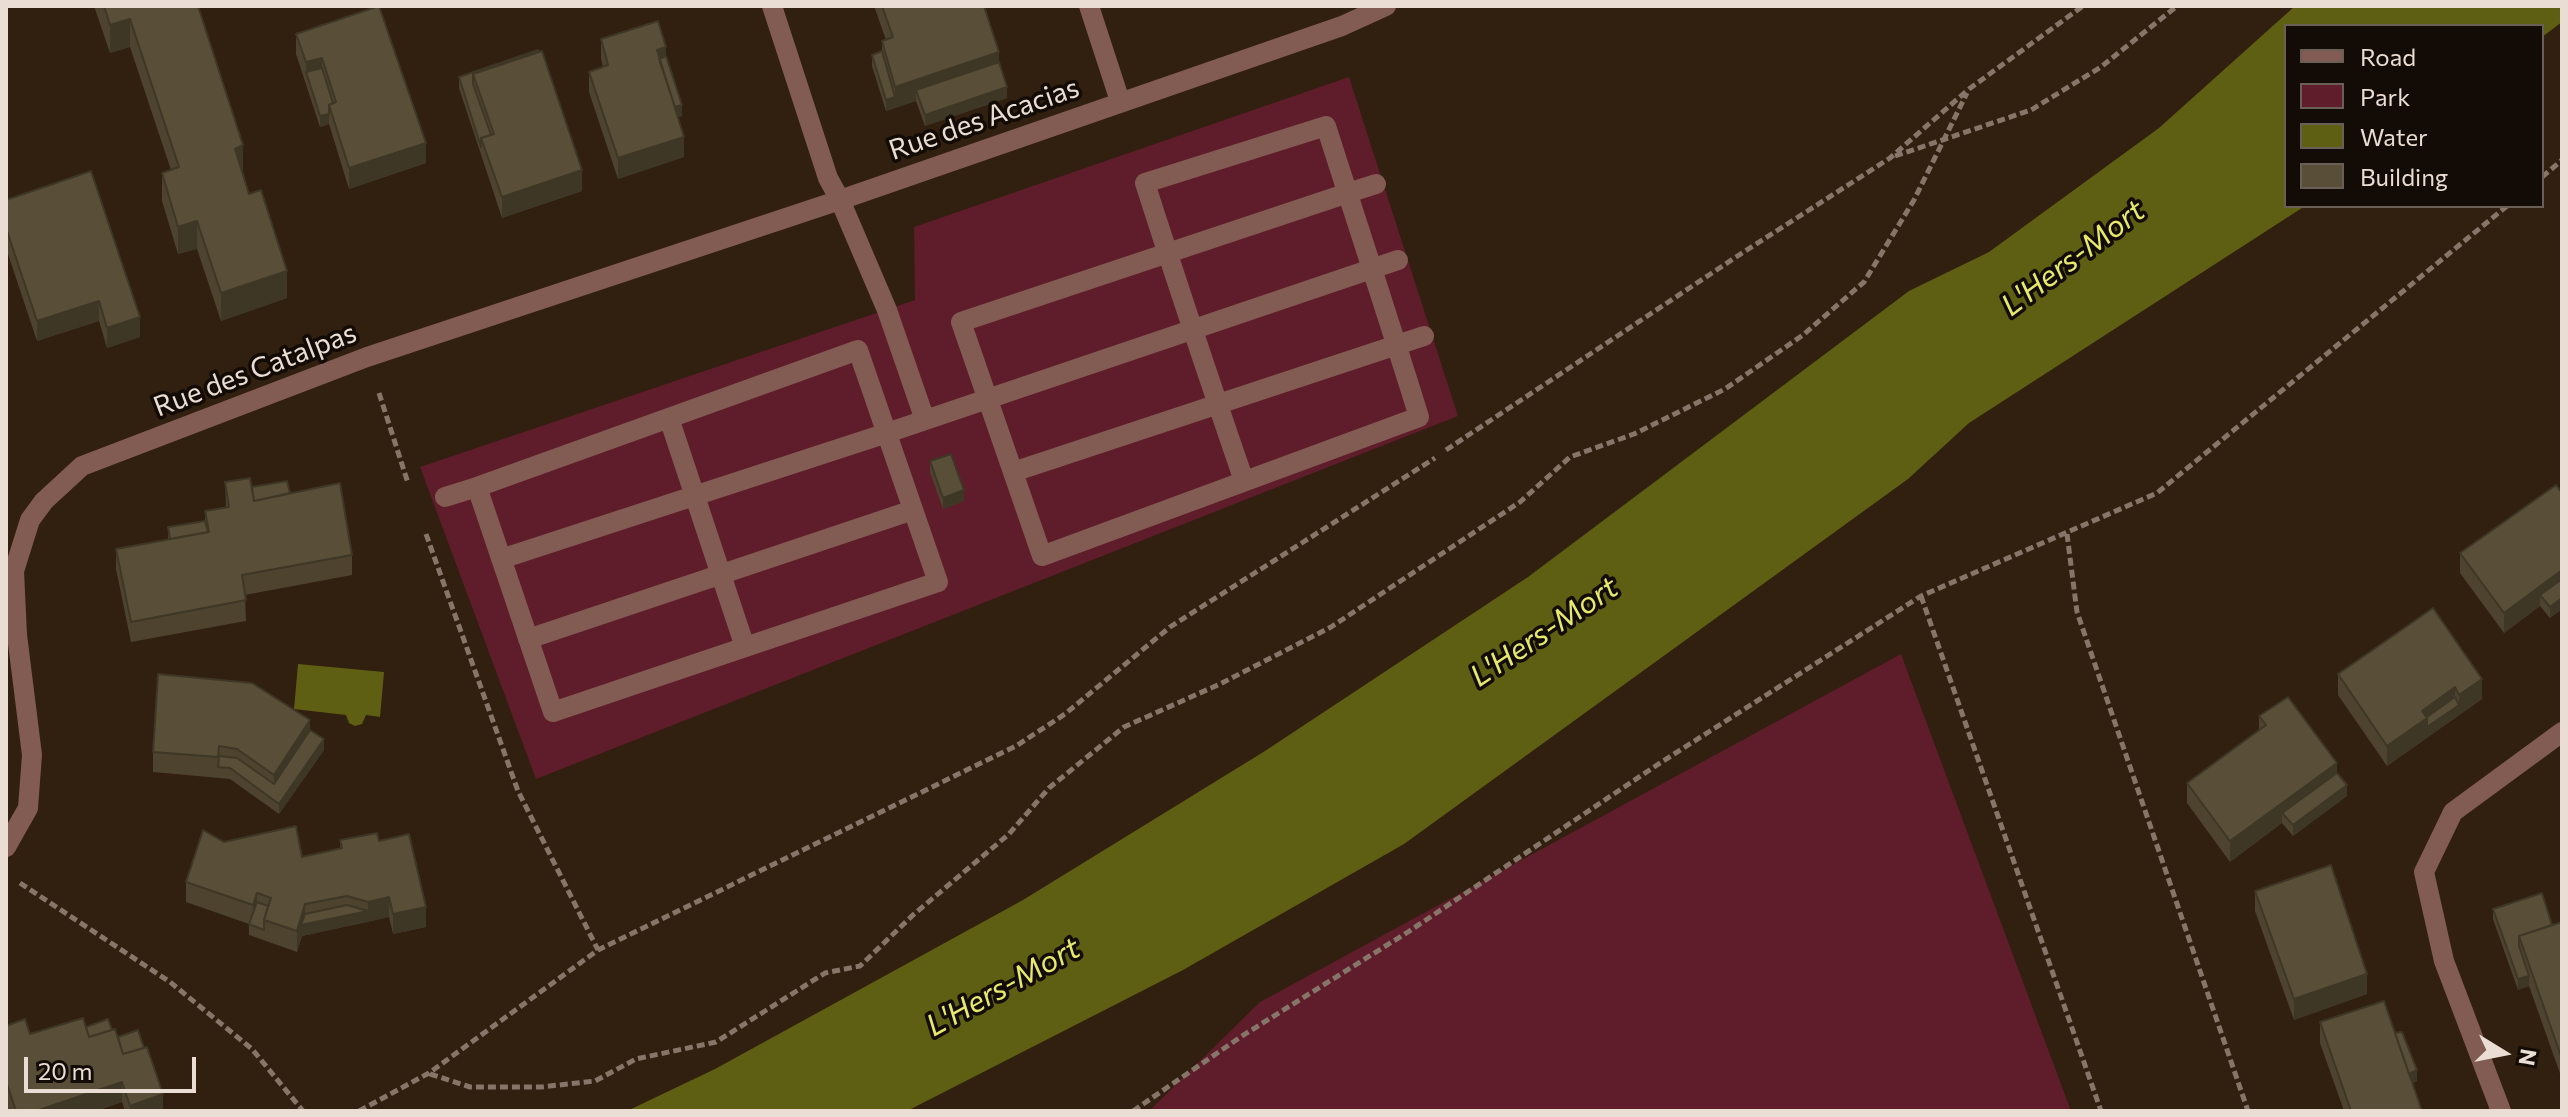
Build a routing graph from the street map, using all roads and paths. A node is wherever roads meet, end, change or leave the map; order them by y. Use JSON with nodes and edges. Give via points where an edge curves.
{"nodes":[{"id":1,"x":772,"y":6,"type":"edge"},
{"id":2,"x":1089,"y":6,"type":"edge"},
{"id":3,"x":1335,"y":6,"type":"edge"},
{"id":4,"x":1386,"y":6,"type":"edge"},
{"id":5,"x":2083,"y":6,"type":"edge"},
{"id":6,"x":2177,"y":6,"type":"edge"},
{"id":7,"x":1342,"y":26,"type":"junction"},
{"id":8,"x":1969,"y":89,"type":"junction"},
{"id":9,"x":1120,"y":101,"type":"junction"},
{"id":10,"x":1941,"y":143,"type":"junction"},
{"id":11,"x":1890,"y":158,"type":"junction"},
{"id":12,"x":2562,"y":160,"type":"edge"},
{"id":13,"x":2544,"y":175,"type":"edge"},
{"id":14,"x":1376,"y":184,"type":"dead end"},
{"id":15,"x":1348,"y":193,"type":"junction"},
{"id":16,"x":840,"y":200,"type":"junction"},
{"id":17,"x":2505,"y":208,"type":"edge"},
{"id":18,"x":1168,"y":253,"type":"junction"},
{"id":19,"x":1398,"y":260,"type":"dead end"},
{"id":20,"x":1372,"y":269,"type":"junction"},
{"id":21,"x":1193,"y":329,"type":"junction"},
{"id":22,"x":1424,"y":336,"type":"dead end"},
{"id":23,"x":1397,"y":345,"type":"junction"},
{"id":24,"x":367,"y":357,"type":"junction"},
{"id":25,"x":987,"y":398,"type":"junction"},
{"id":26,"x":1218,"y":405,"type":"junction"},
{"id":27,"x":669,"y":418,"type":"junction"},
{"id":28,"x":925,"y":420,"type":"junction"},
{"id":29,"x":887,"y":433,"type":"junction"},
{"id":30,"x":1013,"y":472,"type":"junction"},
{"id":31,"x":1244,"y":481,"type":"junction"},
{"id":32,"x":477,"y":487,"type":"junction"},
{"id":33,"x":411,"y":492,"type":"dead end"},
{"id":34,"x":695,"y":496,"type":"junction"},
{"id":35,"x":445,"y":497,"type":"dead end"},
{"id":36,"x":913,"y":510,"type":"junction"},
{"id":37,"x":422,"y":522,"type":"dead end"},
{"id":38,"x":2067,"y":534,"type":"junction"},
{"id":39,"x":501,"y":559,"type":"junction"},
{"id":40,"x":721,"y":574,"type":"junction"},
{"id":41,"x":1921,"y":596,"type":"junction"},
{"id":42,"x":528,"y":639,"type":"junction"},
{"id":43,"x":745,"y":647,"type":"junction"},
{"id":44,"x":2562,"y":732,"type":"edge"},
{"id":45,"x":6,"y":847,"type":"edge"},
{"id":46,"x":19,"y":882,"type":"dead end"},
{"id":47,"x":598,"y":950,"type":"junction"},
{"id":48,"x":429,"y":1073,"type":"junction"},
{"id":49,"x":303,"y":1111,"type":"edge"},
{"id":50,"x":359,"y":1111,"type":"edge"},
{"id":51,"x":1133,"y":1111,"type":"edge"},
{"id":52,"x":2101,"y":1111,"type":"edge"},
{"id":53,"x":2248,"y":1111,"type":"edge"},
{"id":54,"x":2501,"y":1111,"type":"edge"}],
"edges":[{"from":1,"to":16,"type":"street","via":[[828,178]]},
{"from":2,"to":9,"type":"street"},
{"from":3,"to":7,"type":"street"},
{"from":4,"to":7,"type":"street","name":"Rue des Acacias"},
{"from":5,"to":8,"type":"path"},
{"from":6,"to":10,"type":"path","via":[[2101,67],[2031,110]]},
{"from":7,"to":9,"type":"street","name":"Rue des Acacias"},
{"from":8,"to":10,"type":"path"},
{"from":8,"to":11,"type":"path"},
{"from":9,"to":16,"type":"street","name":"Rue des Acacias"},
{"from":10,"to":11,"type":"path"},
{"from":10,"to":48,"type":"path","via":[[1914,200],[1864,282],[1803,335],[1725,389],[1634,434],[1570,457],[1520,502],[1331,627],[1124,727],[1049,788],[1009,834],[860,966],[825,973],[716,1042],[636,1059],[595,1081],[470,1087]]},
{"from":11,"to":47,"type":"path","via":[[1374,499],[1170,627],[1065,714],[1016,746]]},
{"from":12,"to":13,"type":"path"},
{"from":14,"to":15,"type":"street"},
{"from":15,"to":18,"type":"street"},
{"from":15,"to":18,"type":"street","via":[[1326,126],[1145,183]]},
{"from":15,"to":20,"type":"street"},
{"from":16,"to":24,"type":"street","name":"Rue des Catalpas"},
{"from":16,"to":28,"type":"street","via":[[887,310]]},
{"from":17,"to":38,"type":"path","via":[[2157,493]]},
{"from":18,"to":21,"type":"street"},
{"from":18,"to":25,"type":"street","via":[[961,322]]},
{"from":19,"to":20,"type":"street"},
{"from":20,"to":21,"type":"street"},
{"from":20,"to":23,"type":"street"},
{"from":21,"to":25,"type":"street"},
{"from":21,"to":26,"type":"street"},
{"from":22,"to":23,"type":"street"},
{"from":23,"to":26,"type":"street"},
{"from":23,"to":31,"type":"street","via":[[1419,417]]},
{"from":24,"to":33,"type":"path"},
{"from":24,"to":45,"type":"street","name":"Rue des Catalpas","via":[[82,466],[30,520],[14,571],[32,755],[28,808]]},
{"from":25,"to":28,"type":"street"},
{"from":25,"to":30,"type":"street"},
{"from":26,"to":30,"type":"street"},
{"from":26,"to":31,"type":"street"},
{"from":27,"to":29,"type":"street","via":[[858,350]]},
{"from":27,"to":32,"type":"street"},
{"from":27,"to":34,"type":"street"},
{"from":28,"to":29,"type":"street"},
{"from":29,"to":34,"type":"street"},
{"from":29,"to":36,"type":"street"},
{"from":30,"to":31,"type":"street","via":[[1042,556]]},
{"from":32,"to":35,"type":"street"},
{"from":32,"to":39,"type":"street"},
{"from":34,"to":39,"type":"street"},
{"from":34,"to":40,"type":"street"},
{"from":36,"to":40,"type":"street"},
{"from":36,"to":43,"type":"street","via":[[938,582]]},
{"from":37,"to":47,"type":"path","via":[[518,791]]},
{"from":38,"to":41,"type":"path"},
{"from":38,"to":53,"type":"path","via":[[2077,612]]},
{"from":39,"to":42,"type":"street"},
{"from":40,"to":42,"type":"street"},
{"from":40,"to":43,"type":"street"},
{"from":41,"to":51,"type":"path"},
{"from":41,"to":52,"type":"path"},
{"from":42,"to":43,"type":"street","via":[[553,712]]},
{"from":44,"to":54,"type":"street","via":[[2453,812],[2424,872],[2444,961]]},
{"from":46,"to":49,"type":"path","via":[[170,982],[252,1049]]},
{"from":47,"to":48,"type":"path"},
{"from":48,"to":50,"type":"path"}]}
